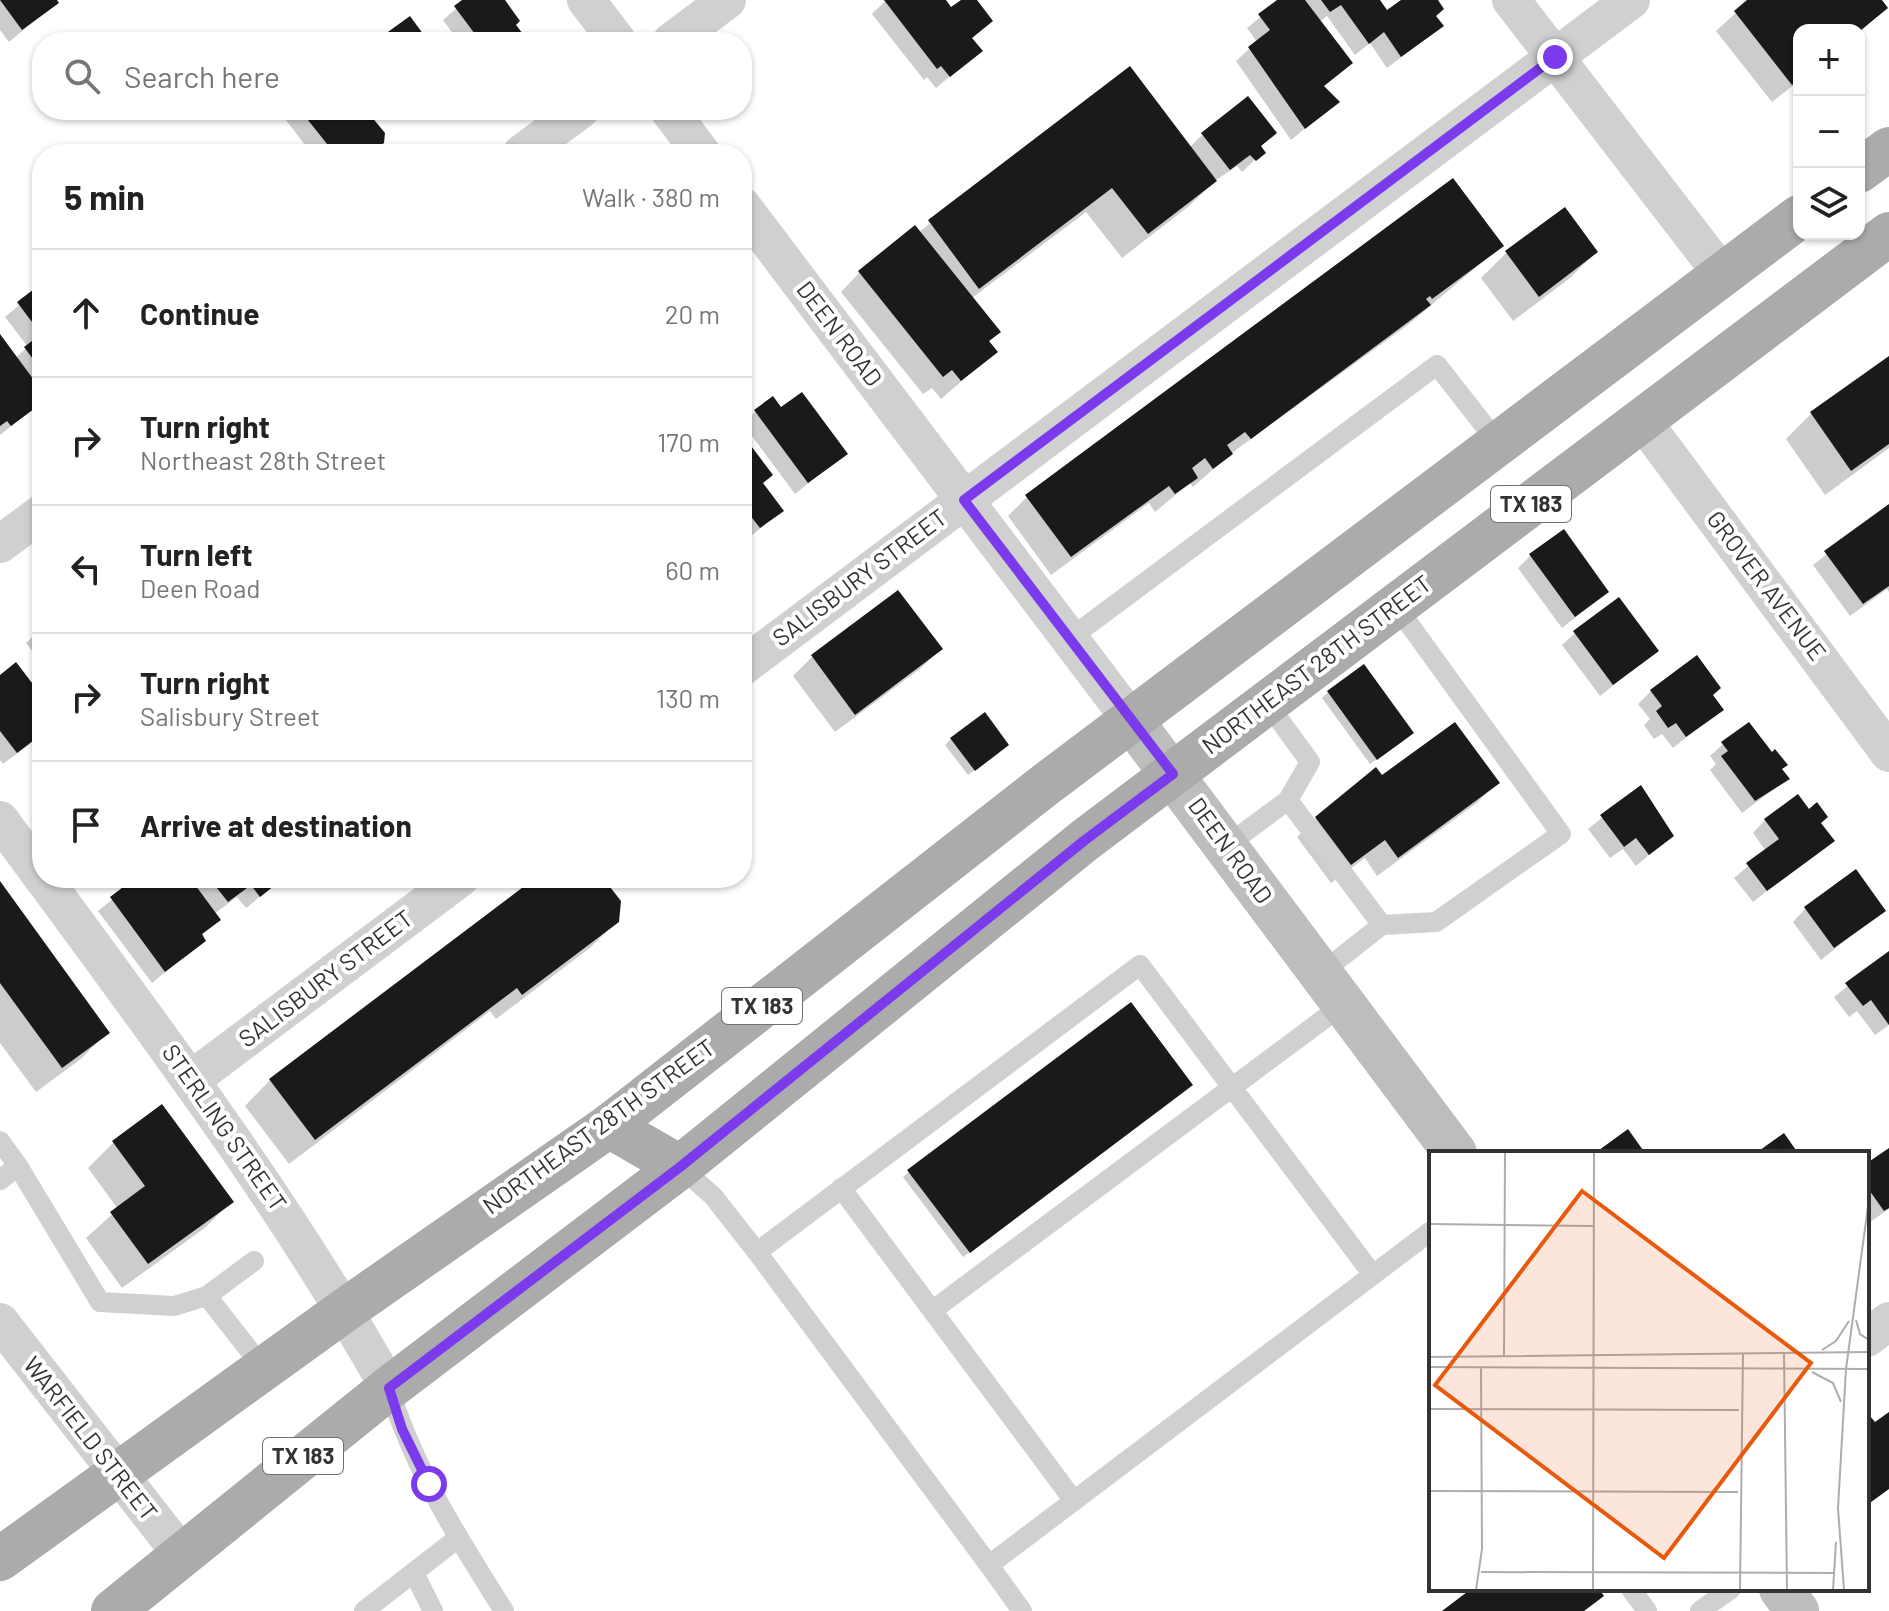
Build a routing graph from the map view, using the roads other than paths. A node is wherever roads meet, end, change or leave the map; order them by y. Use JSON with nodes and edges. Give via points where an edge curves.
{"nodes":[{"id":1,"x":586,"y":0,"type":"edge"},
{"id":2,"x":727,"y":0,"type":"edge"},
{"id":3,"x":1511,"y":0,"type":"edge"},
{"id":4,"x":1631,"y":0,"type":"edge"},
{"id":5,"x":610,"y":32,"type":"edge"},
{"id":6,"x":684,"y":32,"type":"edge"},
{"id":7,"x":1555,"y":57,"type":"junction"},
{"id":8,"x":567,"y":120,"type":"edge"},
{"id":9,"x":676,"y":120,"type":"edge"},
{"id":10,"x":534,"y":144,"type":"edge"},
{"id":11,"x":694,"y":144,"type":"edge"},
{"id":12,"x":1889,"y":149,"type":"edge"},
{"id":13,"x":1863,"y":168,"type":"edge"},
{"id":14,"x":752,"y":219,"type":"edge"},
{"id":15,"x":1793,"y":221,"type":"edge"},
{"id":16,"x":1889,"y":234,"type":"edge"},
{"id":17,"x":1722,"y":274,"type":"junction"},
{"id":18,"x":1642,"y":420,"type":"junction"},
{"id":19,"x":1498,"y":443,"type":"junction"},
{"id":20,"x":964,"y":500,"type":"junction"},
{"id":21,"x":32,"y":520,"type":"edge"},
{"id":22,"x":0,"y":544,"type":"edge"},
{"id":23,"x":1396,"y":606,"type":"junction"},
{"id":24,"x":1069,"y":639,"type":"junction"},
{"id":25,"x":752,"y":659,"type":"edge"},
{"id":26,"x":1267,"y":703,"type":"junction"},
{"id":27,"x":1131,"y":720,"type":"junction"},
{"id":28,"x":1889,"y":753,"type":"edge"},
{"id":29,"x":1173,"y":774,"type":"junction"},
{"id":30,"x":1288,"y":800,"type":"junction"},
{"id":31,"x":0,"y":820,"type":"edge"},
{"id":32,"x":1226,"y":846,"type":"junction"},
{"id":33,"x":32,"y":864,"type":"edge"},
{"id":34,"x":49,"y":888,"type":"edge"},
{"id":35,"x":447,"y":888,"type":"edge"},
{"id":36,"x":1382,"y":925,"type":"junction"},
{"id":37,"x":1332,"y":989,"type":"junction"},
{"id":38,"x":192,"y":1079,"type":"junction"},
{"id":39,"x":1232,"y":1087,"type":"junction"},
{"id":40,"x":609,"y":1126,"type":"junction"},
{"id":41,"x":0,"y":1141,"type":"edge"},
{"id":42,"x":1454,"y":1151,"type":"edge"},
{"id":43,"x":18,"y":1166,"type":"junction"},
{"id":44,"x":680,"y":1167,"type":"junction"},
{"id":45,"x":0,"y":1180,"type":"edge"},
{"id":46,"x":841,"y":1188,"type":"junction"},
{"id":47,"x":1429,"y":1233,"type":"edge"},
{"id":48,"x":757,"y":1252,"type":"junction"},
{"id":49,"x":254,"y":1261,"type":"dead end"},
{"id":50,"x":1373,"y":1275,"type":"junction"},
{"id":51,"x":207,"y":1296,"type":"junction"},
{"id":52,"x":345,"y":1310,"type":"junction"},
{"id":53,"x":933,"y":1310,"type":"junction"},
{"id":54,"x":1889,"y":1321,"type":"edge"},
{"id":55,"x":0,"y":1322,"type":"edge"},
{"id":56,"x":1869,"y":1336,"type":"edge"},
{"id":57,"x":264,"y":1369,"type":"junction"},
{"id":58,"x":389,"y":1388,"type":"junction"},
{"id":59,"x":117,"y":1476,"type":"junction"},
{"id":60,"x":1074,"y":1501,"type":"junction"},
{"id":61,"x":458,"y":1538,"type":"junction"},
{"id":62,"x":2,"y":1554,"type":"edge"},
{"id":63,"x":182,"y":1555,"type":"junction"},
{"id":64,"x":989,"y":1565,"type":"junction"},
{"id":65,"x":414,"y":1573,"type":"junction"},
{"id":66,"x":1632,"y":1591,"type":"edge"},
{"id":67,"x":1728,"y":1591,"type":"edge"},
{"id":68,"x":1782,"y":1591,"type":"edge"},
{"id":69,"x":113,"y":1611,"type":"edge"},
{"id":70,"x":364,"y":1611,"type":"edge"},
{"id":71,"x":433,"y":1611,"type":"edge"},
{"id":72,"x":504,"y":1611,"type":"edge"},
{"id":73,"x":1022,"y":1611,"type":"edge"},
{"id":74,"x":1647,"y":1611,"type":"edge"},
{"id":75,"x":1700,"y":1611,"type":"edge"},
{"id":76,"x":1797,"y":1611,"type":"edge"}],
"edges":[{"from":1,"to":5,"type":"street"},
{"from":2,"to":6,"type":"street"},
{"from":3,"to":7,"type":"street"},
{"from":4,"to":7,"type":"street","name":"SALISBURY STREET"},
{"from":7,"to":17,"type":"street"},
{"from":7,"to":20,"type":"street","name":"SALISBURY STREET"},
{"from":8,"to":10,"type":"street"},
{"from":9,"to":11,"type":"street"},
{"from":12,"to":13,"type":"main road"},
{"from":14,"to":20,"type":"street","name":"DEEN ROAD"},
{"from":15,"to":17,"type":"main road","name":"NORTHEAST 28TH STREET","number":"TX 183"},
{"from":16,"to":18,"type":"main road","name":"NORTHEAST 28TH STREET","number":"TX 183"},
{"from":17,"to":19,"type":"main road","name":"NORTHEAST 28TH STREET","number":"TX 183"},
{"from":18,"to":23,"type":"main road","name":"NORTHEAST 28TH STREET","number":"TX 183"},
{"from":18,"to":28,"type":"street","name":"GROVER AVENUE"},
{"from":19,"to":24,"type":"lane","via":[[1437,365]]},
{"from":19,"to":27,"type":"main road","name":"NORTHEAST 28TH STREET","number":"TX 183"},
{"from":20,"to":24,"type":"street","name":"DEEN ROAD"},
{"from":20,"to":25,"type":"street","name":"SALISBURY STREET"},
{"from":21,"to":22,"type":"street"},
{"from":23,"to":26,"type":"main road","name":"NORTHEAST 28TH STREET","number":"TX 183"},
{"from":23,"to":36,"type":"lane","via":[[1561,834],[1436,922]]},
{"from":24,"to":27,"type":"street","name":"DEEN ROAD"},
{"from":26,"to":29,"type":"main road","name":"NORTHEAST 28TH STREET","number":"TX 183"},
{"from":26,"to":30,"type":"lane","via":[[1310,762]]},
{"from":27,"to":29,"type":"street","name":"DEEN ROAD"},
{"from":27,"to":40,"type":"main road","name":"NORTHEAST 28TH STREET","number":"TX 183"},
{"from":29,"to":32,"type":"street","name":"DEEN ROAD"},
{"from":29,"to":44,"type":"main road","name":"NORTHEAST 28TH STREET","number":"TX 183"},
{"from":30,"to":32,"type":"lane"},
{"from":30,"to":36,"type":"lane"},
{"from":31,"to":33,"type":"street","name":"STERLING STREET"},
{"from":32,"to":37,"type":"street","name":"DEEN ROAD"},
{"from":34,"to":38,"type":"street","name":"STERLING STREET"},
{"from":35,"to":38,"type":"street","name":"SALISBURY STREET"},
{"from":36,"to":37,"type":"lane"},
{"from":37,"to":39,"type":"lane"},
{"from":37,"to":42,"type":"street","name":"DEEN ROAD"},
{"from":38,"to":52,"type":"street","name":"STERLING STREET"},
{"from":39,"to":46,"type":"lane","via":[[1140,965]]},
{"from":39,"to":50,"type":"lane"},
{"from":39,"to":53,"type":"lane"},
{"from":40,"to":44,"type":"main road"},
{"from":40,"to":52,"type":"main road","name":"NORTHEAST 28TH STREET","number":"TX 183"},
{"from":41,"to":43,"type":"lane"},
{"from":43,"to":45,"type":"lane"},
{"from":43,"to":51,"type":"lane","via":[[100,1302],[174,1306]]},
{"from":44,"to":48,"type":"lane","via":[[713,1196]]},
{"from":44,"to":58,"type":"main road","name":"NORTHEAST 28TH STREET","number":"TX 183"},
{"from":46,"to":48,"type":"lane"},
{"from":46,"to":53,"type":"lane"},
{"from":47,"to":50,"type":"lane"},
{"from":48,"to":64,"type":"lane"},
{"from":49,"to":51,"type":"lane"},
{"from":50,"to":60,"type":"lane"},
{"from":51,"to":57,"type":"lane"},
{"from":52,"to":57,"type":"main road","name":"NORTHEAST 28TH STREET","number":"TX 183"},
{"from":52,"to":58,"type":"street","name":"STERLING STREET"},
{"from":53,"to":60,"type":"lane"},
{"from":54,"to":56,"type":"street"},
{"from":55,"to":59,"type":"street","name":"WARFIELD STREET"},
{"from":57,"to":59,"type":"main road","name":"NORTHEAST 28TH STREET","number":"TX 183"},
{"from":58,"to":61,"type":"lane","via":[[402,1429]]},
{"from":58,"to":63,"type":"main road","name":"NORTHEAST 28TH STREET","number":"TX 183"},
{"from":59,"to":62,"type":"main road","name":"NORTHEAST 28TH STREET","number":"TX 183"},
{"from":59,"to":63,"type":"street","name":"WARFIELD STREET"},
{"from":60,"to":64,"type":"lane"},
{"from":61,"to":65,"type":"lane"},
{"from":61,"to":72,"type":"lane"},
{"from":63,"to":69,"type":"main road","name":"NORTHEAST 28TH STREET","number":"TX 183"},
{"from":64,"to":73,"type":"lane"},
{"from":65,"to":70,"type":"lane"},
{"from":65,"to":71,"type":"lane"},
{"from":66,"to":74,"type":"lane"},
{"from":67,"to":75,"type":"lane"},
{"from":68,"to":76,"type":"street"}]}
